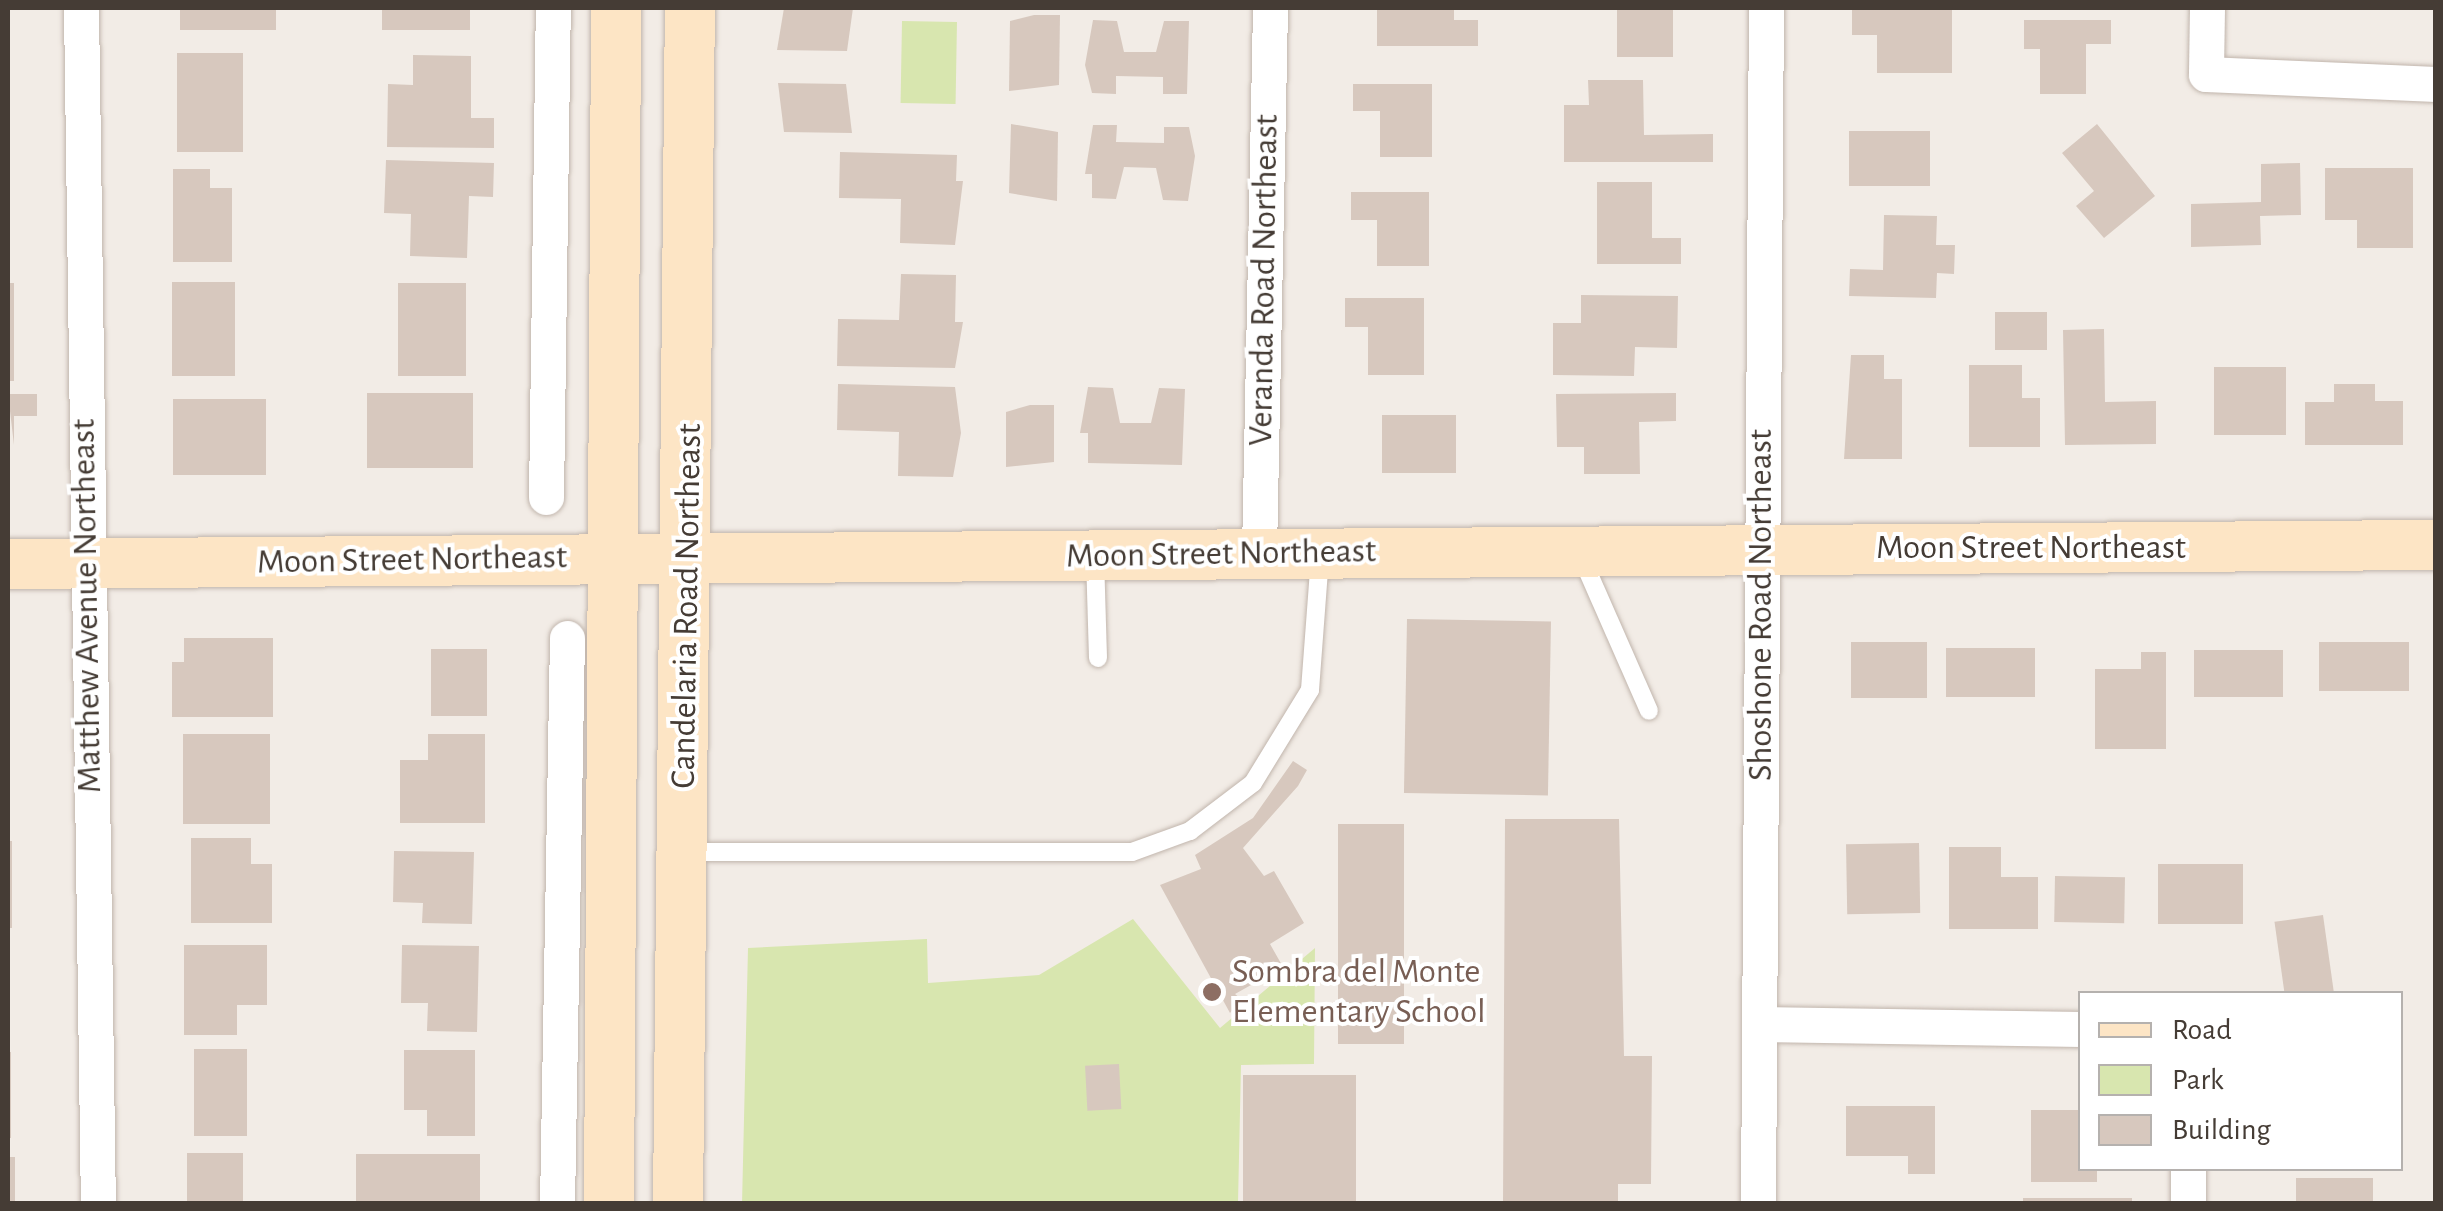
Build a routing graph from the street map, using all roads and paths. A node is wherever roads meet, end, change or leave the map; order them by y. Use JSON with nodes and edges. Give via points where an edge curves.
{"nodes":[{"id":1,"x":81,"y":8,"type":"edge"},
{"id":2,"x":553,"y":8,"type":"edge"},
{"id":3,"x":616,"y":8,"type":"edge"},
{"id":4,"x":690,"y":8,"type":"edge"},
{"id":5,"x":1270,"y":8,"type":"edge"},
{"id":6,"x":1766,"y":8,"type":"edge"},
{"id":7,"x":2208,"y":8,"type":"edge"},
{"id":8,"x":2436,"y":84,"type":"edge"},
{"id":9,"x":546,"y":497,"type":"dead end"},
{"id":10,"x":2436,"y":546,"type":"edge"},
{"id":11,"x":1760,"y":550,"type":"junction"},
{"id":12,"x":1580,"y":551,"type":"junction"},
{"id":13,"x":1259,"y":552,"type":"junction"},
{"id":14,"x":1321,"y":552,"type":"junction"},
{"id":15,"x":1095,"y":556,"type":"junction"},
{"id":16,"x":618,"y":558,"type":"junction"},
{"id":17,"x":690,"y":559,"type":"junction"},
{"id":18,"x":85,"y":563,"type":"junction"},
{"id":19,"x":8,"y":564,"type":"edge"},
{"id":20,"x":568,"y":638,"type":"dead end"},
{"id":21,"x":1098,"y":658,"type":"dead end"},
{"id":22,"x":1649,"y":711,"type":"dead end"},
{"id":23,"x":684,"y":852,"type":"junction"},
{"id":24,"x":1760,"y":1024,"type":"junction"},
{"id":25,"x":2078,"y":1030,"type":"edge"},
{"id":26,"x":2188,"y":1171,"type":"edge"},
{"id":27,"x":98,"y":1204,"type":"edge"},
{"id":28,"x":557,"y":1204,"type":"edge"},
{"id":29,"x":609,"y":1204,"type":"edge"},
{"id":30,"x":678,"y":1204,"type":"edge"},
{"id":31,"x":1758,"y":1204,"type":"edge"},
{"id":32,"x":2188,"y":1204,"type":"edge"}],
"edges":[{"from":1,"to":18,"type":"street","name":"Matthew Avenue Northeast"},
{"from":2,"to":9,"type":"street"},
{"from":3,"to":16,"type":"street","name":"Candelaria Road Northeast"},
{"from":4,"to":17,"type":"street","name":"Candelaria Road Northeast"},
{"from":5,"to":13,"type":"street","name":"Veranda Road Northeast"},
{"from":6,"to":11,"type":"street","name":"Shoshone Road Northeast"},
{"from":7,"to":8,"type":"street","via":[[2206,74]]},
{"from":10,"to":11,"type":"street","name":"Moon Street Northeast"},
{"from":11,"to":12,"type":"street","name":"Moon Street Northeast"},
{"from":11,"to":24,"type":"street","name":"Shoshone Road Northeast"},
{"from":12,"to":14,"type":"street","name":"Moon Street Northeast"},
{"from":12,"to":22,"type":"lane"},
{"from":13,"to":14,"type":"street","name":"Moon Street Northeast"},
{"from":13,"to":15,"type":"street","name":"Moon Street Northeast"},
{"from":14,"to":23,"type":"lane","via":[[1310,690],[1253,784],[1190,832],[1132,852]]},
{"from":15,"to":17,"type":"street","name":"Moon Street Northeast"},
{"from":15,"to":21,"type":"lane"},
{"from":16,"to":17,"type":"street","name":"Moon Street Northeast"},
{"from":16,"to":18,"type":"street","name":"Moon Street Northeast"},
{"from":16,"to":29,"type":"street","name":"Candelaria Road Northeast"},
{"from":17,"to":23,"type":"street","name":"Candelaria Road Northeast"},
{"from":18,"to":19,"type":"street","name":"Moon Street Northeast"},
{"from":18,"to":27,"type":"street","name":"Matthew Avenue Northeast"},
{"from":20,"to":28,"type":"street"},
{"from":23,"to":30,"type":"street","name":"Candelaria Road Northeast"},
{"from":24,"to":25,"type":"street"},
{"from":24,"to":31,"type":"street","name":"Shoshone Road Northeast"},
{"from":26,"to":32,"type":"street"}]}
